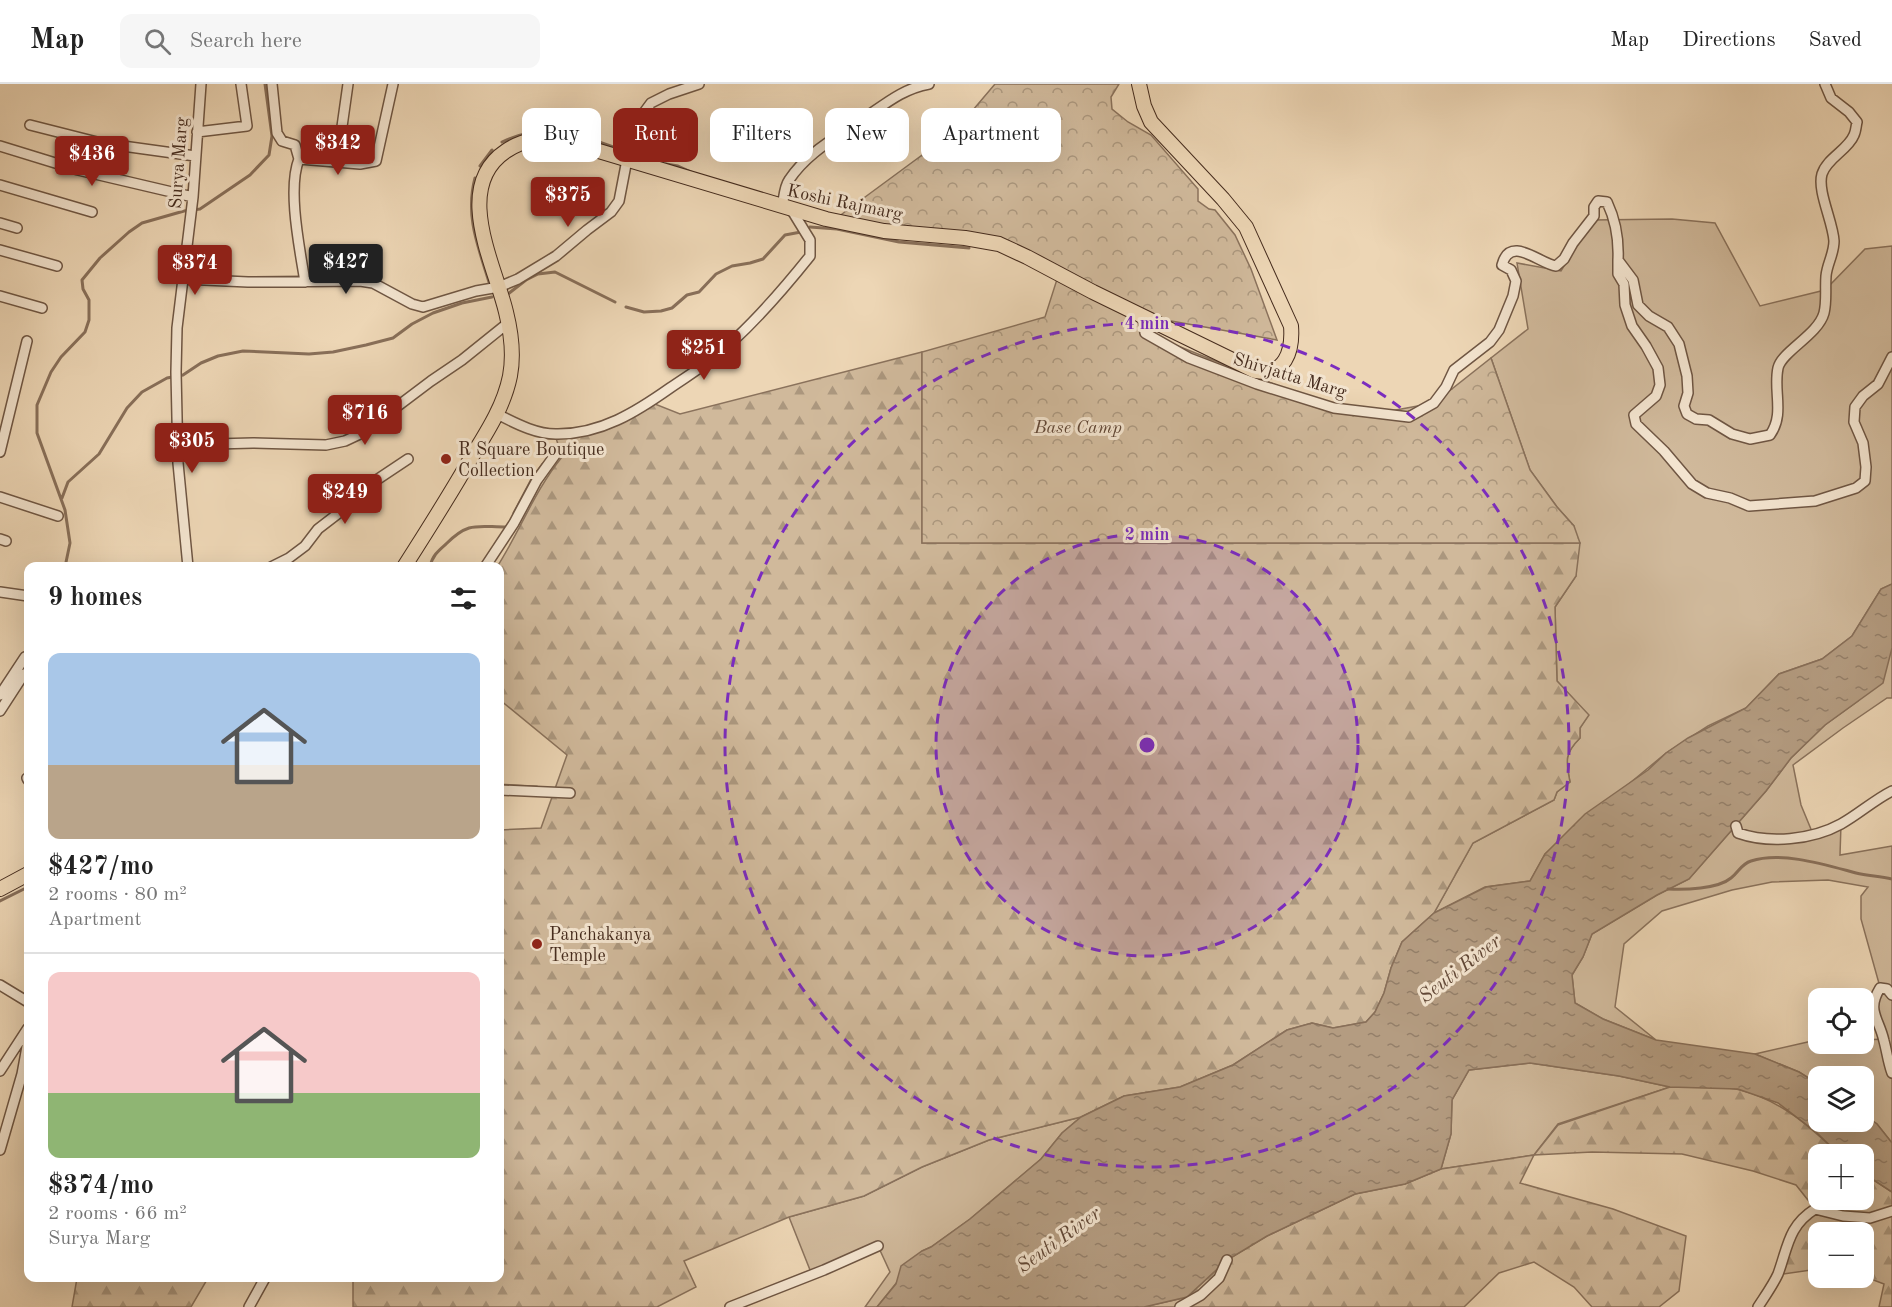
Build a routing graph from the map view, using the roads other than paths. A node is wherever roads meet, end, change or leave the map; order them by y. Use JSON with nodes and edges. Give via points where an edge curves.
{"nodes":[{"id":1,"x":201,"y":84,"type":"edge"},
{"id":2,"x":241,"y":84,"type":"edge"},
{"id":3,"x":272,"y":84,"type":"edge"},
{"id":4,"x":348,"y":84,"type":"edge"},
{"id":5,"x":393,"y":84,"type":"edge"},
{"id":6,"x":699,"y":84,"type":"edge"},
{"id":7,"x":929,"y":84,"type":"edge"},
{"id":8,"x":1139,"y":84,"type":"edge"},
{"id":9,"x":1825,"y":84,"type":"edge"},
{"id":10,"x":648,"y":108,"type":"edge"},
{"id":11,"x":30,"y":125,"type":"dead end"},
{"id":12,"x":197,"y":132,"type":"junction"},
{"id":13,"x":0,"y":146,"type":"edge"},
{"id":14,"x":195,"y":156,"type":"junction"},
{"id":15,"x":613,"y":156,"type":"edge"},
{"id":16,"x":299,"y":159,"type":"junction"},
{"id":17,"x":337,"y":162,"type":"junction"},
{"id":18,"x":626,"y":162,"type":"edge"},
{"id":19,"x":636,"y":162,"type":"edge"},
{"id":20,"x":0,"y":185,"type":"edge"},
{"id":21,"x":193,"y":200,"type":"junction"},
{"id":22,"x":787,"y":208,"type":"junction"},
{"id":23,"x":92,"y":212,"type":"dead end"},
{"id":24,"x":0,"y":223,"type":"edge"},
{"id":25,"x":17,"y":228,"type":"dead end"},
{"id":26,"x":0,"y":250,"type":"edge"},
{"id":27,"x":1618,"y":260,"type":"junction"},
{"id":28,"x":57,"y":266,"type":"dead end"},
{"id":29,"x":183,"y":279,"type":"junction"},
{"id":30,"x":305,"y":282,"type":"junction"},
{"id":31,"x":499,"y":287,"type":"junction"},
{"id":32,"x":0,"y":296,"type":"edge"},
{"id":33,"x":42,"y":308,"type":"dead end"},
{"id":34,"x":1143,"y":316,"type":"junction"},
{"id":35,"x":508,"y":323,"type":"junction"},
{"id":36,"x":27,"y":341,"type":"dead end"},
{"id":37,"x":1892,"y":357,"type":"edge"},
{"id":38,"x":497,"y":414,"type":"junction"},
{"id":39,"x":177,"y":445,"type":"junction"},
{"id":40,"x":0,"y":452,"type":"edge"},
{"id":41,"x":555,"y":455,"type":"dead end"},
{"id":42,"x":408,"y":459,"type":"dead end"},
{"id":43,"x":0,"y":497,"type":"edge"},
{"id":44,"x":58,"y":516,"type":"dead end"},
{"id":45,"x":188,"y":562,"type":"edge"},
{"id":46,"x":282,"y":562,"type":"edge"},
{"id":47,"x":407,"y":562,"type":"edge"},
{"id":48,"x":488,"y":562,"type":"edge"},
{"id":49,"x":0,"y":592,"type":"edge"},
{"id":50,"x":24,"y":595,"type":"edge"},
{"id":51,"x":24,"y":658,"type":"edge"},
{"id":52,"x":24,"y":674,"type":"dead end"},
{"id":53,"x":0,"y":694,"type":"edge"},
{"id":54,"x":0,"y":711,"type":"edge"},
{"id":55,"x":504,"y":790,"type":"edge"},
{"id":56,"x":1892,"y":790,"type":"edge"},
{"id":57,"x":570,"y":793,"type":"dead end"},
{"id":58,"x":1736,"y":826,"type":"dead end"},
{"id":59,"x":24,"y":876,"type":"edge"},
{"id":60,"x":0,"y":889,"type":"edge"},
{"id":61,"x":0,"y":985,"type":"edge"},
{"id":62,"x":1892,"y":995,"type":"edge"},
{"id":63,"x":24,"y":997,"type":"edge"},
{"id":64,"x":24,"y":1034,"type":"edge"},
{"id":65,"x":24,"y":1063,"type":"edge"},
{"id":66,"x":0,"y":1071,"type":"edge"},
{"id":67,"x":1892,"y":1073,"type":"edge"},
{"id":68,"x":0,"y":1150,"type":"edge"},
{"id":69,"x":1892,"y":1211,"type":"edge"},
{"id":70,"x":878,"y":1246,"type":"dead end"},
{"id":71,"x":1227,"y":1260,"type":"dead end"},
{"id":72,"x":263,"y":1282,"type":"edge"},
{"id":73,"x":249,"y":1307,"type":"edge"},
{"id":74,"x":730,"y":1307,"type":"edge"},
{"id":75,"x":1180,"y":1307,"type":"edge"},
{"id":76,"x":1758,"y":1307,"type":"edge"}],
"edges":[{"from":1,"to":12,"type":"street","name":"Surya Marg"},
{"from":2,"to":12,"type":"street","via":[[247,126]]},
{"from":3,"to":16,"type":"street","via":[[277,133],[282,141],[295,145]]},
{"from":4,"to":17,"type":"street"},
{"from":5,"to":17,"type":"street","via":[[376,161]]},
{"from":6,"to":10,"type":"street","via":[[669,94]]},
{"from":7,"to":22,"type":"street","via":[[890,99],[805,160],[787,182]]},
{"from":8,"to":34,"type":"main road","name":"Koshi Rajmarg","via":[[1151,122],[1237,214],[1255,242],[1292,335],[1284,364],[1268,372],[1255,371]]},
{"from":9,"to":27,"type":"street","via":[[1831,98],[1857,122],[1854,136],[1822,173],[1834,251],[1826,273],[1826,302],[1823,316],[1803,342],[1780,361],[1777,418],[1770,435],[1750,439],[1687,414],[1683,406],[1688,393],[1687,376],[1679,344],[1668,327],[1638,304],[1633,280]]},
{"from":11,"to":14,"type":"street","via":[[100,143]]},
{"from":12,"to":14,"type":"street","name":"Surya Marg"},
{"from":13,"to":21,"type":"street"},
{"from":14,"to":21,"type":"street","name":"Surya Marg"},
{"from":15,"to":31,"type":"main road","name":"Koshi Rajmarg","via":[[548,138],[515,145],[494,162],[482,183],[479,210]]},
{"from":16,"to":17,"type":"street"},
{"from":16,"to":30,"type":"street","via":[[294,186]]},
{"from":18,"to":31,"type":"street","via":[[619,201],[611,212],[556,256]]},
{"from":19,"to":22,"type":"main road","name":"Koshi Rajmarg"},
{"from":20,"to":23,"type":"street"},
{"from":21,"to":29,"type":"street","name":"Surya Marg"},
{"from":22,"to":34,"type":"main road","name":"Koshi Rajmarg","via":[[884,231],[999,244]]},
{"from":22,"to":38,"type":"street","via":[[810,240],[810,256],[745,330],[710,361],[633,412],[582,433],[545,433]]},
{"from":24,"to":25,"type":"street"},
{"from":26,"to":28,"type":"street"},
{"from":27,"to":34,"type":"street","name":"Shivjatta Marg","via":[[1614,220],[1606,202],[1598,201],[1594,216],[1556,266],[1527,252],[1510,252],[1502,265],[1511,270],[1516,281],[1499,330],[1454,370],[1434,403],[1408,417],[1334,408],[1257,384],[1189,358],[1145,333]]},
{"from":27,"to":37,"type":"street","via":[[1632,326],[1658,368],[1660,385],[1656,396],[1634,415],[1636,424],[1692,484],[1707,493],[1749,506],[1815,501],[1856,488],[1865,481],[1866,467],[1863,443],[1854,422],[1855,406],[1878,384]]},
{"from":29,"to":30,"type":"street"},
{"from":29,"to":39,"type":"street","name":"Surya Marg","via":[[177,328]]},
{"from":30,"to":31,"type":"street","via":[[373,283],[423,307]]},
{"from":31,"to":35,"type":"main road","name":"Koshi Rajmarg"},
{"from":32,"to":33,"type":"street"},
{"from":35,"to":38,"type":"main road","name":"Koshi Rajmarg","via":[[510,375]]},
{"from":35,"to":39,"type":"street","via":[[362,433],[345,441],[326,445]]},
{"from":36,"to":40,"type":"street"},
{"from":38,"to":47,"type":"main road","name":"Koshi Rajmarg"},
{"from":39,"to":45,"type":"street","name":"Surya Marg"},
{"from":41,"to":48,"type":"street"},
{"from":42,"to":46,"type":"street","via":[[372,483]]},
{"from":43,"to":44,"type":"street"},
{"from":49,"to":50,"type":"street"},
{"from":51,"to":53,"type":"street"},
{"from":52,"to":54,"type":"street"},
{"from":55,"to":57,"type":"street"},
{"from":56,"to":58,"type":"street","via":[[1841,824],[1813,834],[1754,839],[1738,833]]},
{"from":59,"to":60,"type":"main road"},
{"from":61,"to":63,"type":"street"},
{"from":62,"to":67,"type":"street","via":[[1880,988],[1874,998],[1873,1015]]},
{"from":64,"to":66,"type":"street"},
{"from":65,"to":68,"type":"street"},
{"from":69,"to":76,"type":"street","via":[[1870,1218],[1815,1209],[1804,1216],[1795,1226],[1777,1275]]},
{"from":70,"to":74,"type":"street"},
{"from":71,"to":75,"type":"street","via":[[1219,1278]]},
{"from":72,"to":73,"type":"street"}]}
